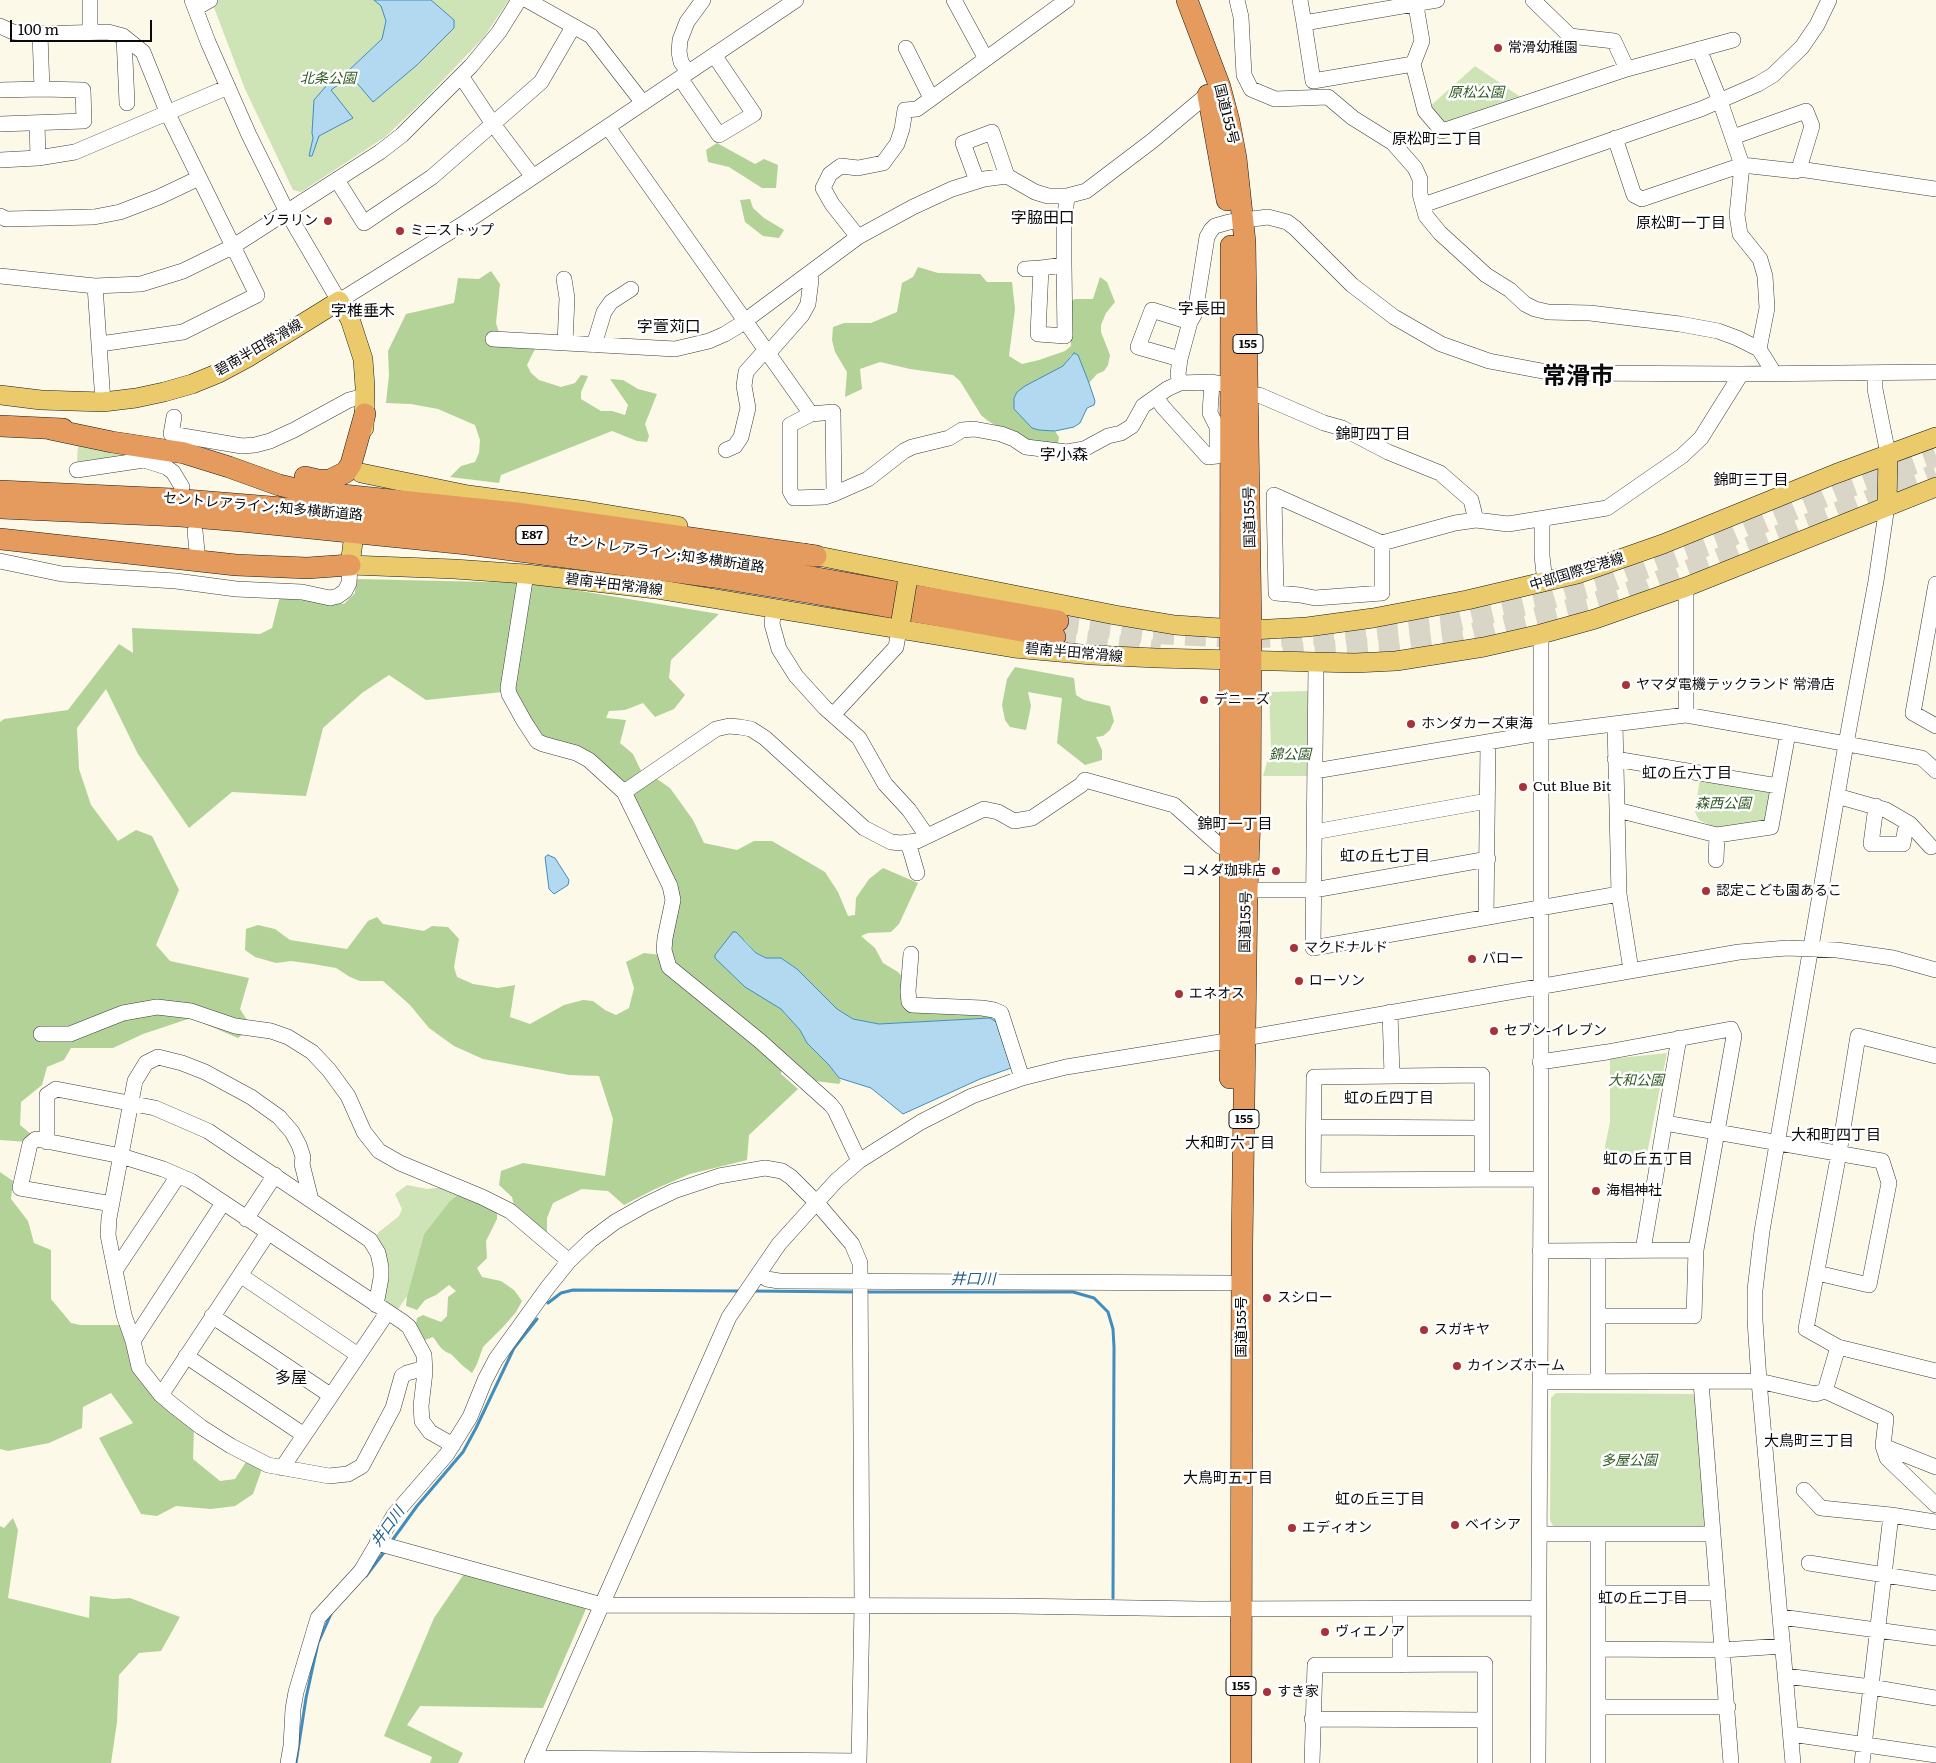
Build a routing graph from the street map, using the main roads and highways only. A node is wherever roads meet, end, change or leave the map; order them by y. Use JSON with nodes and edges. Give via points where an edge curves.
{"nodes":[{"id":1,"x":1174,"y":0,"type":"edge"},
{"id":2,"x":1187,"y":0,"type":"edge"},
{"id":3,"x":1214,"y":90,"type":"junction"},
{"id":4,"x":0,"y":395,"type":"edge"},
{"id":5,"x":365,"y":405,"type":"junction"},
{"id":6,"x":0,"y":426,"type":"edge"},
{"id":7,"x":50,"y":429,"type":"junction"},
{"id":8,"x":1936,"y":437,"type":"edge"},
{"id":9,"x":1888,"y":454,"type":"junction"},
{"id":10,"x":1936,"y":487,"type":"edge"},
{"id":11,"x":0,"y":491,"type":"edge"},
{"id":12,"x":1887,"y":506,"type":"junction"},
{"id":13,"x":0,"y":508,"type":"edge"},
{"id":14,"x":0,"y":539,"type":"edge"},
{"id":15,"x":353,"y":542,"type":"dead end"},
{"id":16,"x":816,"y":556,"type":"junction"},
{"id":17,"x":350,"y":565,"type":"junction"},
{"id":18,"x":908,"y":579,"type":"junction"},
{"id":19,"x":900,"y":625,"type":"junction"},
{"id":20,"x":1241,"y":630,"type":"junction"},
{"id":21,"x":1241,"y":661,"type":"junction"},
{"id":22,"x":1238,"y":1039,"type":"junction"},
{"id":23,"x":1235,"y":1608,"type":"junction"},
{"id":24,"x":1228,"y":1763,"type":"edge"},
{"id":25,"x":1240,"y":1763,"type":"edge"}],
"edges":[{"from":1,"to":3,"type":"highway","name":"国道155号","number":"155","via":[[1197,59]]},
{"from":2,"to":3,"type":"highway","name":"国道155号","number":"155"},
{"from":3,"to":20,"type":"highway","name":"国道155号","number":"155","via":[[1236,158],[1236,221],[1245,242],[1249,407]]},
{"from":4,"to":5,"type":"main road","name":"碧南半田常滑線","via":[[103,402],[164,392],[192,384],[247,358],[339,301],[350,319],[363,359]]},
{"from":5,"to":7,"type":"highway","via":[[351,464],[346,472],[330,480],[291,474],[164,439],[112,431]]},
{"from":5,"to":16,"type":"main road","via":[[360,480],[588,511],[706,531]]},
{"from":6,"to":7,"type":"highway"},
{"from":7,"to":16,"type":"highway","via":[[184,454],[304,491],[516,513]]},
{"from":8,"to":9,"type":"main road","name":"中部国際空港線"},
{"from":9,"to":12,"type":"main road"},
{"from":9,"to":20,"type":"main road","name":"中部国際空港線","via":[[1663,544],[1545,582],[1373,618],[1299,628]]},
{"from":10,"to":12,"type":"main road"},
{"from":11,"to":13,"type":"highway","name":"セントレアライン;知多横断道路","number":"E87","via":[[271,507],[512,533],[756,567],[1057,629],[496,548],[180,516]]},
{"from":12,"to":21,"type":"main road","via":[[1686,587],[1541,634],[1396,661]]},
{"from":14,"to":17,"type":"highway","via":[[198,561],[307,568]]},
{"from":15,"to":17,"type":"main road"},
{"from":16,"to":18,"type":"main road"},
{"from":17,"to":19,"type":"main road","name":"碧南半田常滑線","via":[[526,574],[656,589]]},
{"from":18,"to":19,"type":"main road","bridge":true},
{"from":18,"to":20,"type":"main road","via":[[1175,626]]},
{"from":19,"to":21,"type":"main road","name":"碧南半田常滑線","via":[[973,642],[1051,652]]},
{"from":20,"to":21,"type":"highway","name":"国道155号","number":"155"},
{"from":21,"to":22,"type":"highway","name":"国道155号","number":"155","via":[[1230,850]]},
{"from":21,"to":22,"type":"highway","name":"国道155号","number":"155","via":[[1250,818]]},
{"from":22,"to":23,"type":"highway","name":"国道155号","number":"155","via":[[1241,1344]]},
{"from":22,"to":23,"type":"highway","name":"国道155号","number":"155","via":[[1229,1283]]},
{"from":23,"to":24,"type":"highway","name":"国道155号","number":"155"},
{"from":23,"to":25,"type":"highway","name":"国道155号","number":"155"}]}
